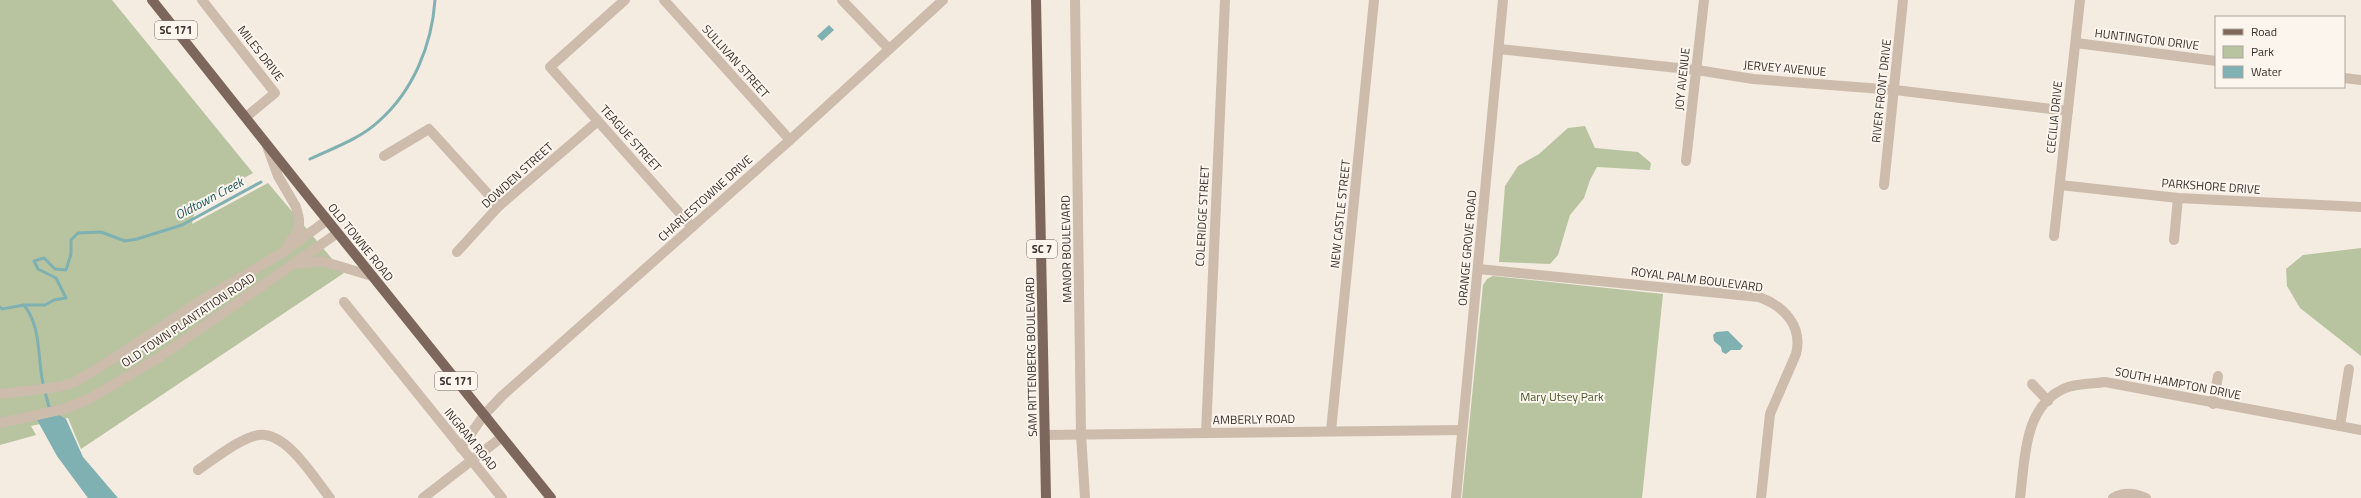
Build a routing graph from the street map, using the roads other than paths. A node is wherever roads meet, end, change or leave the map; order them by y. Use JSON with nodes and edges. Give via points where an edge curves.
{"nodes":[{"id":1,"x":152,"y":0,"type":"edge"},
{"id":2,"x":202,"y":0,"type":"edge"},
{"id":3,"x":625,"y":0,"type":"edge"},
{"id":4,"x":664,"y":0,"type":"edge"},
{"id":5,"x":842,"y":0,"type":"edge"},
{"id":6,"x":942,"y":0,"type":"edge"},
{"id":7,"x":1036,"y":0,"type":"edge"},
{"id":8,"x":1075,"y":0,"type":"edge"},
{"id":9,"x":1225,"y":0,"type":"edge"},
{"id":10,"x":1374,"y":0,"type":"edge"},
{"id":11,"x":1503,"y":0,"type":"edge"},
{"id":12,"x":1704,"y":0,"type":"edge"},
{"id":13,"x":1904,"y":0,"type":"edge"},
{"id":14,"x":2080,"y":0,"type":"edge"},
{"id":15,"x":2076,"y":43,"type":"junction"},
{"id":16,"x":889,"y":49,"type":"junction"},
{"id":17,"x":1499,"y":49,"type":"junction"},
{"id":18,"x":2215,"y":61,"type":"edge"},
{"id":19,"x":1697,"y":70,"type":"junction"},
{"id":20,"x":2345,"y":78,"type":"edge"},
{"id":21,"x":2361,"y":80,"type":"edge"},
{"id":22,"x":1894,"y":90,"type":"junction"},
{"id":23,"x":2068,"y":111,"type":"junction"},
{"id":24,"x":246,"y":117,"type":"junction"},
{"id":25,"x":598,"y":121,"type":"junction"},
{"id":26,"x":790,"y":140,"type":"junction"},
{"id":27,"x":265,"y":141,"type":"junction"},
{"id":28,"x":384,"y":156,"type":"dead end"},
{"id":29,"x":1686,"y":161,"type":"dead end"},
{"id":30,"x":1884,"y":185,"type":"dead end"},
{"id":31,"x":2060,"y":185,"type":"junction"},
{"id":32,"x":2178,"y":198,"type":"junction"},
{"id":33,"x":499,"y":206,"type":"junction"},
{"id":34,"x":2361,"y":207,"type":"edge"},
{"id":35,"x":326,"y":221,"type":"junction"},
{"id":36,"x":692,"y":227,"type":"junction"},
{"id":37,"x":336,"y":234,"type":"junction"},
{"id":38,"x":2054,"y":236,"type":"dead end"},
{"id":39,"x":2174,"y":240,"type":"dead end"},
{"id":40,"x":457,"y":252,"type":"dead end"},
{"id":41,"x":282,"y":253,"type":"junction"},
{"id":42,"x":291,"y":265,"type":"junction"},
{"id":43,"x":1479,"y":269,"type":"junction"},
{"id":44,"x":372,"y":276,"type":"junction"},
{"id":45,"x":344,"y":302,"type":"dead end"},
{"id":46,"x":2348,"y":369,"type":"dead end"},
{"id":47,"x":2218,"y":376,"type":"dead end"},
{"id":48,"x":2032,"y":384,"type":"dead end"},
{"id":49,"x":0,"y":394,"type":"edge"},
{"id":50,"x":2048,"y":401,"type":"junction"},
{"id":51,"x":2213,"y":404,"type":"junction"},
{"id":52,"x":484,"y":415,"type":"junction"},
{"id":53,"x":0,"y":423,"type":"edge"},
{"id":54,"x":2340,"y":426,"type":"junction"},
{"id":55,"x":1462,"y":430,"type":"junction"},
{"id":56,"x":2361,"y":430,"type":"edge"},
{"id":57,"x":1331,"y":431,"type":"junction"},
{"id":58,"x":1206,"y":433,"type":"junction"},
{"id":59,"x":1081,"y":434,"type":"junction"},
{"id":60,"x":1046,"y":435,"type":"junction"},
{"id":61,"x":502,"y":437,"type":"junction"},
{"id":62,"x":461,"y":448,"type":"junction"},
{"id":63,"x":471,"y":460,"type":"junction"},
{"id":64,"x":198,"y":470,"type":"dead end"},
{"id":65,"x":330,"y":498,"type":"edge"},
{"id":66,"x":423,"y":498,"type":"edge"},
{"id":67,"x":502,"y":498,"type":"edge"},
{"id":68,"x":551,"y":498,"type":"edge"},
{"id":69,"x":1046,"y":498,"type":"edge"},
{"id":70,"x":1085,"y":498,"type":"edge"},
{"id":71,"x":1456,"y":498,"type":"edge"},
{"id":72,"x":1761,"y":498,"type":"edge"},
{"id":73,"x":2020,"y":498,"type":"edge"},
{"id":74,"x":2113,"y":498,"type":"edge"},
{"id":75,"x":2146,"y":498,"type":"edge"}],
"edges":[{"from":1,"to":24,"type":"main road","name":"OLD TOWNE ROAD","number":"SC 171"},
{"from":2,"to":24,"type":"street","name":"MILES DRIVE","via":[[275,93]]},
{"from":3,"to":25,"type":"street","name":"TEAGUE STREET","via":[[550,67]]},
{"from":4,"to":26,"type":"street","name":"SULLIVAN STREET"},
{"from":5,"to":16,"type":"street"},
{"from":6,"to":16,"type":"street","name":"CHARLESTOWNE DRIVE"},
{"from":7,"to":60,"type":"main road","name":"SAM RITTENBERG BOULEVARD","number":"SC 7"},
{"from":8,"to":59,"type":"street","name":"MANOR BOULEVARD"},
{"from":9,"to":58,"type":"street","name":"COLERIDGE STREET"},
{"from":10,"to":57,"type":"street","name":"NEW CASTLE STREET"},
{"from":11,"to":17,"type":"street","name":"ORANGE GROVE ROAD"},
{"from":12,"to":19,"type":"street","name":"JOY AVENUE"},
{"from":13,"to":22,"type":"street","name":"RIVER FRONT DRIVE"},
{"from":14,"to":15,"type":"street","name":"CECILIA DRIVE"},
{"from":15,"to":18,"type":"street","name":"HUNTINGTON DRIVE"},
{"from":15,"to":23,"type":"street","name":"CECILIA DRIVE"},
{"from":16,"to":26,"type":"street","name":"CHARLESTOWNE DRIVE"},
{"from":17,"to":19,"type":"street","name":"JERVEY AVENUE"},
{"from":17,"to":43,"type":"street","name":"ORANGE GROVE ROAD"},
{"from":19,"to":22,"type":"street","name":"JERVEY AVENUE","via":[[1753,79]]},
{"from":19,"to":29,"type":"street","name":"JOY AVENUE"},
{"from":20,"to":21,"type":"street"},
{"from":22,"to":23,"type":"street","name":"JERVEY AVENUE"},
{"from":22,"to":30,"type":"street","name":"RIVER FRONT DRIVE"},
{"from":23,"to":31,"type":"street","name":"CECILIA DRIVE"},
{"from":24,"to":27,"type":"main road","name":"OLD TOWNE ROAD","number":"SC 171"},
{"from":25,"to":33,"type":"street","name":"DOWDEN STREET"},
{"from":25,"to":36,"type":"street","name":"TEAGUE STREET"},
{"from":26,"to":36,"type":"street","name":"CHARLESTOWNE DRIVE"},
{"from":27,"to":35,"type":"main road","name":"OLD TOWNE ROAD","number":"SC 171"},
{"from":27,"to":41,"type":"street","via":[[278,176],[296,207],[298,219],[299,229]]},
{"from":28,"to":33,"type":"street","via":[[429,129]]},
{"from":31,"to":32,"type":"street","name":"PARKSHORE DRIVE"},
{"from":31,"to":38,"type":"street","name":"CECILIA DRIVE"},
{"from":32,"to":34,"type":"street","name":"PARKSHORE DRIVE"},
{"from":32,"to":39,"type":"street"},
{"from":33,"to":40,"type":"street","name":"DOWDEN STREET"},
{"from":35,"to":37,"type":"main road","name":"OLD TOWNE ROAD","number":"SC 171"},
{"from":35,"to":41,"type":"street","name":"OLD TOWN PLANTATION ROAD"},
{"from":36,"to":52,"type":"street","name":"CHARLESTOWNE DRIVE","via":[[502,396]]},
{"from":37,"to":42,"type":"street","name":"OLD TOWN PLANTATION ROAD"},
{"from":37,"to":44,"type":"main road","name":"OLD TOWNE ROAD","number":"SC 171"},
{"from":41,"to":42,"type":"street"},
{"from":41,"to":49,"type":"street","name":"OLD TOWN PLANTATION ROAD","via":[[202,300],[75,382],[58,387]]},
{"from":42,"to":44,"type":"street","via":[[322,261]]},
{"from":42,"to":53,"type":"street","name":"OLD TOWN PLANTATION ROAD","via":[[160,357],[89,399],[64,409]]},
{"from":43,"to":55,"type":"street","name":"ORANGE GROVE ROAD"},
{"from":43,"to":72,"type":"street","name":"ROYAL PALM BOULEVARD","via":[[1759,297],[1782,309],[1798,333],[1798,344],[1770,414]]},
{"from":44,"to":52,"type":"main road","name":"OLD TOWNE ROAD","number":"SC 171"},
{"from":45,"to":62,"type":"street","name":"INGRAM ROAD"},
{"from":46,"to":54,"type":"street"},
{"from":47,"to":51,"type":"street"},
{"from":48,"to":50,"type":"street"},
{"from":50,"to":51,"type":"street","name":"SOUTH HAMPTON DRIVE","via":[[2062,389],[2105,382]]},
{"from":50,"to":73,"type":"street","name":"SOUTH HAMPTON DRIVE","via":[[2029,429]]},
{"from":51,"to":54,"type":"street","name":"SOUTH HAMPTON DRIVE"},
{"from":52,"to":61,"type":"main road","name":"OLD TOWNE ROAD","number":"SC 171"},
{"from":52,"to":62,"type":"street","name":"CHARLESTOWNE DRIVE"},
{"from":54,"to":56,"type":"street","name":"SOUTH HAMPTON DRIVE"},
{"from":55,"to":57,"type":"street","name":"AMBERLY ROAD"},
{"from":55,"to":71,"type":"street","name":"ORANGE GROVE ROAD"},
{"from":57,"to":58,"type":"street","name":"AMBERLY ROAD"},
{"from":58,"to":59,"type":"street","name":"AMBERLY ROAD"},
{"from":59,"to":60,"type":"street","name":"AMBERLY ROAD"},
{"from":59,"to":70,"type":"street","name":"MANOR BOULEVARD"},
{"from":60,"to":69,"type":"main road","name":"SAM RITTENBERG BOULEVARD","number":"SC 7"},
{"from":61,"to":63,"type":"street"},
{"from":61,"to":68,"type":"main road","name":"OLD TOWNE ROAD","number":"SC 171"},
{"from":62,"to":63,"type":"street","name":"INGRAM ROAD"},
{"from":63,"to":66,"type":"street"},
{"from":63,"to":67,"type":"street","name":"INGRAM ROAD"},
{"from":64,"to":65,"type":"street","via":[[242,442],[259,435],[274,436],[292,449]]},
{"from":74,"to":75,"type":"street","via":[[2124,494],[2136,494]]}]}
